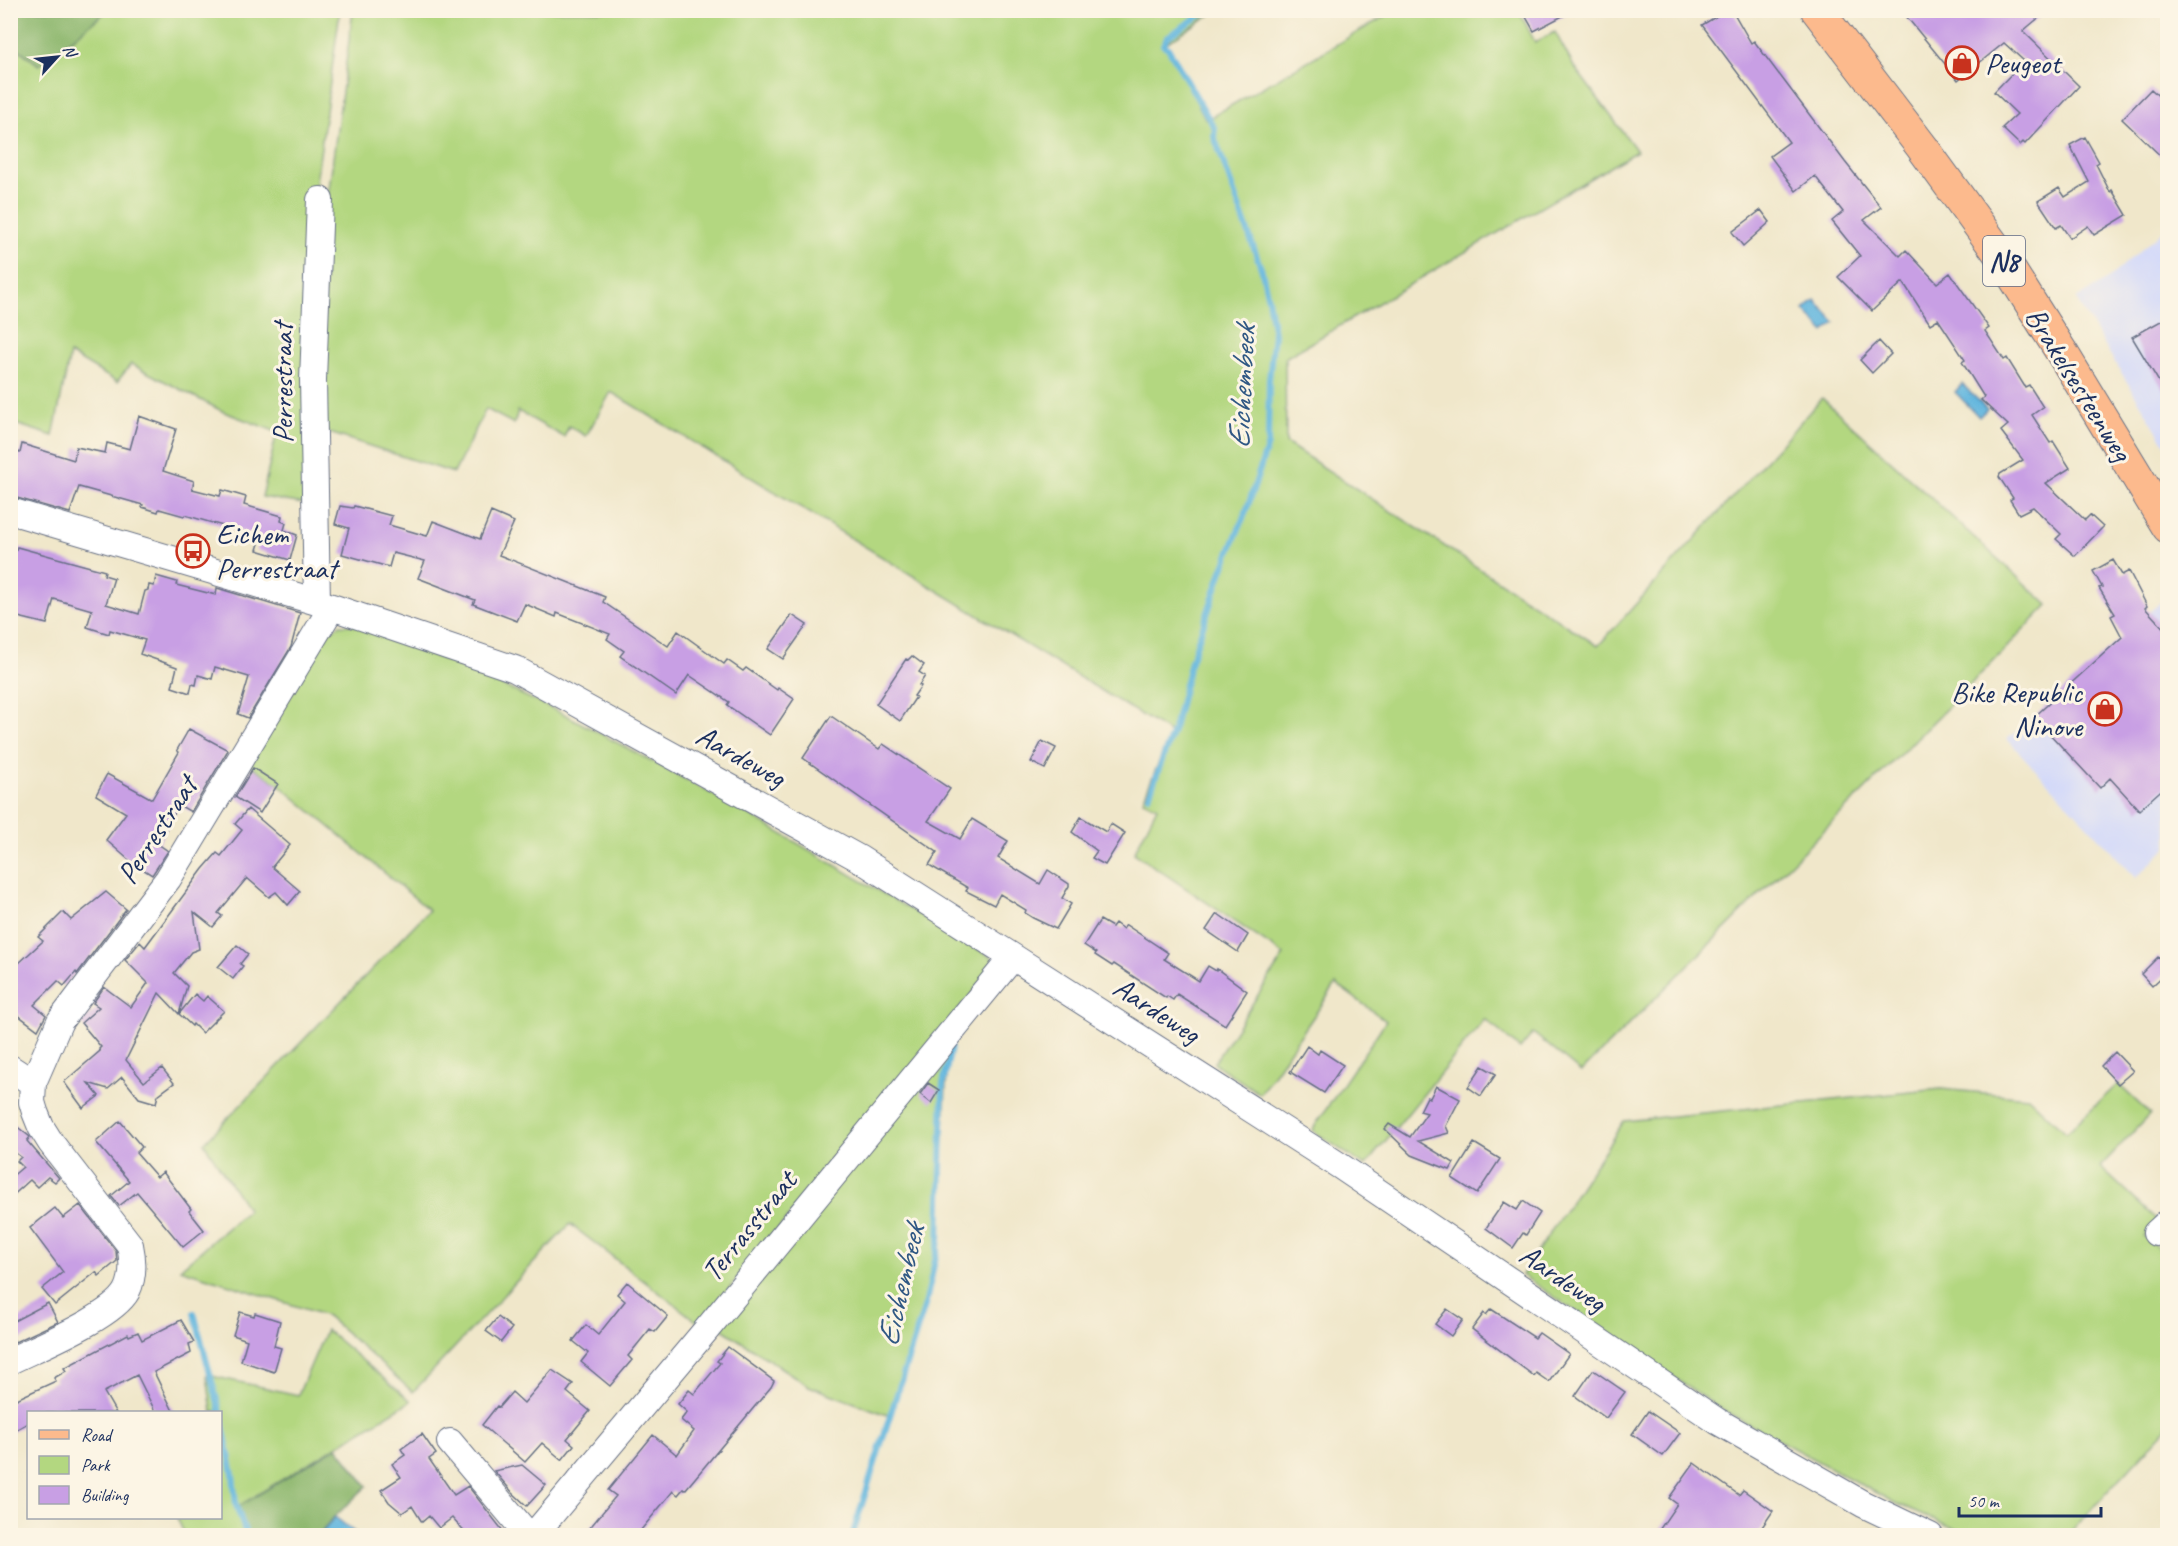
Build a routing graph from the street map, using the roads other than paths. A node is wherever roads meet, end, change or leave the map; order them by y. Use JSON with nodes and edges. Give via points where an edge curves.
{"nodes":[{"id":1,"x":1817,"y":10,"type":"edge"},
{"id":2,"x":1836,"y":10,"type":"edge"},
{"id":3,"x":320,"y":200,"type":"dead end"},
{"id":4,"x":2168,"y":508,"type":"edge"},
{"id":5,"x":10,"y":511,"type":"edge"},
{"id":6,"x":2168,"y":527,"type":"edge"},
{"id":7,"x":324,"y":604,"type":"junction"},
{"id":8,"x":1013,"y":957,"type":"junction"},
{"id":9,"x":10,"y":1068,"type":"edge"},
{"id":10,"x":33,"y":1083,"type":"junction"},
{"id":11,"x":10,"y":1361,"type":"edge"},
{"id":12,"x":450,"y":1442,"type":"dead end"},
{"id":13,"x":531,"y":1536,"type":"edge"},
{"id":14,"x":1930,"y":1536,"type":"edge"}],
"edges":[{"from":1,"to":6,"type":"main road","name":"Brakelsesteenweg","number":"N8","via":[[1999,253]]},
{"from":2,"to":4,"type":"main road","name":"Brakelsesteenweg","number":"N8","via":[[1937,144],[2065,332]]},
{"from":3,"to":7,"type":"street","name":"Perrestraat","via":[[313,380]]},
{"from":5,"to":7,"type":"street","name":"Aardeweg"},
{"from":7,"to":8,"type":"street","name":"Aardeweg","via":[[516,669],[860,859]]},
{"from":7,"to":10,"type":"street","name":"Perrestraat","via":[[168,879],[60,1021]]},
{"from":8,"to":13,"type":"street","name":"Terrasstraat"},
{"from":8,"to":14,"type":"street","name":"Aardeweg","via":[[1340,1166],[1717,1421],[1863,1504]]},
{"from":9,"to":10,"type":"street"},
{"from":10,"to":11,"type":"street","via":[[32,1102],[41,1127],[130,1245],[133,1258],[127,1291],[111,1309]]},
{"from":12,"to":13,"type":"street","name":"Terrasstraat"}]}
